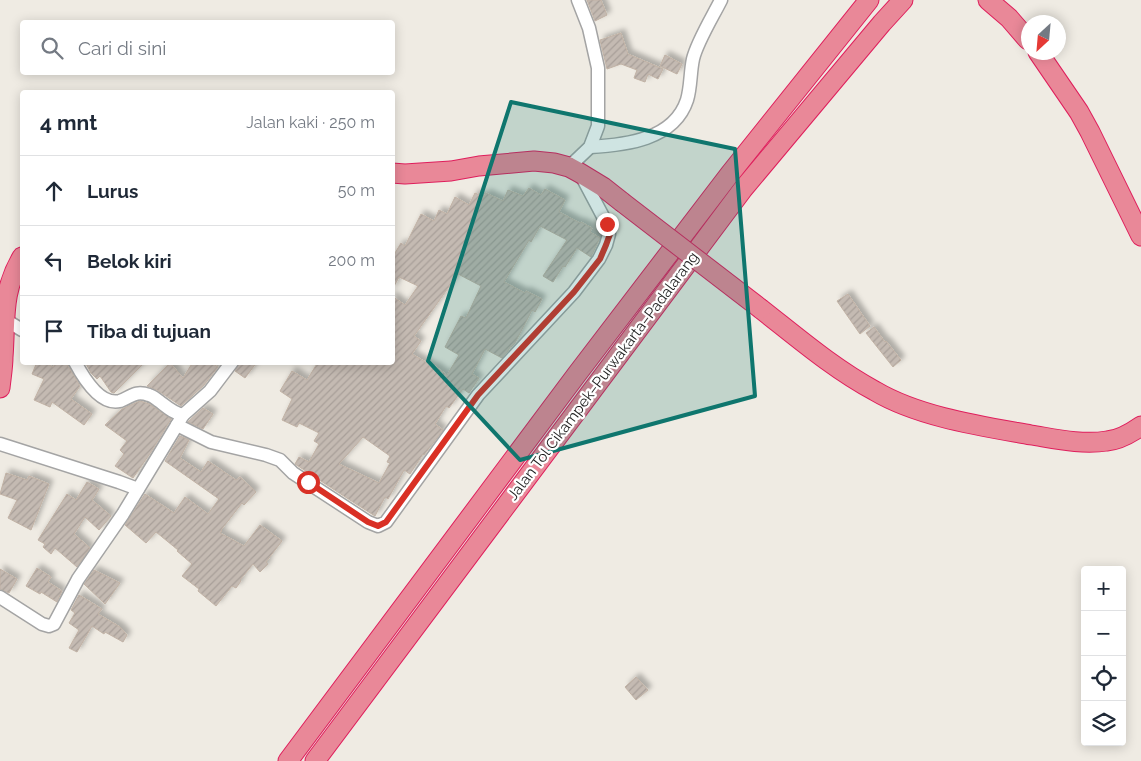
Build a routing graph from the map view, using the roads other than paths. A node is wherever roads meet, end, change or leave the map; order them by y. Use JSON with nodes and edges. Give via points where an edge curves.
{"nodes":[{"id":1,"x":578,"y":0,"type":"edge"},
{"id":2,"x":721,"y":0,"type":"edge"},
{"id":3,"x":903,"y":0,"type":"edge"},
{"id":4,"x":988,"y":0,"type":"edge"},
{"id":5,"x":867,"y":3,"type":"edge"},
{"id":6,"x":1021,"y":32,"type":"edge"},
{"id":7,"x":1043,"y":60,"type":"edge"},
{"id":8,"x":590,"y":147,"type":"junction"},
{"id":9,"x":574,"y":170,"type":"junction"},
{"id":10,"x":395,"y":173,"type":"edge"},
{"id":11,"x":1141,"y":236,"type":"edge"},
{"id":12,"x":20,"y":261,"type":"edge"},
{"id":13,"x":4,"y":319,"type":"junction"},
{"id":14,"x":20,"y":329,"type":"edge"},
{"id":15,"x":76,"y":365,"type":"edge"},
{"id":16,"x":230,"y":365,"type":"edge"},
{"id":17,"x":0,"y":388,"type":"edge"},
{"id":18,"x":180,"y":420,"type":"junction"},
{"id":19,"x":1141,"y":426,"type":"edge"},
{"id":20,"x":0,"y":444,"type":"edge"},
{"id":21,"x":138,"y":489,"type":"junction"},
{"id":22,"x":0,"y":597,"type":"edge"},
{"id":23,"x":288,"y":761,"type":"edge"},
{"id":24,"x":315,"y":761,"type":"edge"}],
"edges":[{"from":1,"to":8,"type":"street","via":[[598,68],[598,126]]},
{"from":2,"to":8,"type":"street","via":[[694,57],[686,102],[679,115],[656,135],[622,144]]},
{"from":3,"to":24,"type":"highway","name":"Jalan Tol Cikampek–Purwakarta–Padalarang","via":[[743,189]]},
{"from":4,"to":6,"type":"highway"},
{"from":5,"to":23,"type":"highway","name":"Jalan Tol Cikampek–Purwakarta–Padalarang","via":[[729,175],[589,358]]},
{"from":7,"to":11,"type":"highway","via":[[1079,112]]},
{"from":8,"to":9,"type":"street"},
{"from":9,"to":10,"type":"highway","via":[[534,161],[451,171]]},
{"from":9,"to":18,"type":"street","via":[[610,234],[600,259],[574,292],[478,395],[386,522],[378,526],[368,522],[293,473],[280,460],[211,442]]},
{"from":9,"to":19,"type":"highway","bridge":true,"via":[[603,187],[854,379],[906,406],[1020,433],[1088,442],[1108,441]]},
{"from":12,"to":13,"type":"highway","via":[[10,283]]},
{"from":13,"to":14,"type":"street"},
{"from":13,"to":17,"type":"highway"},
{"from":15,"to":18,"type":"street","via":[[98,395],[113,402],[135,393],[150,395]]},
{"from":16,"to":18,"type":"street","via":[[210,391]]},
{"from":18,"to":21,"type":"street"},
{"from":20,"to":21,"type":"street"},
{"from":21,"to":22,"type":"street","via":[[78,580],[54,624],[42,624]]}]}
